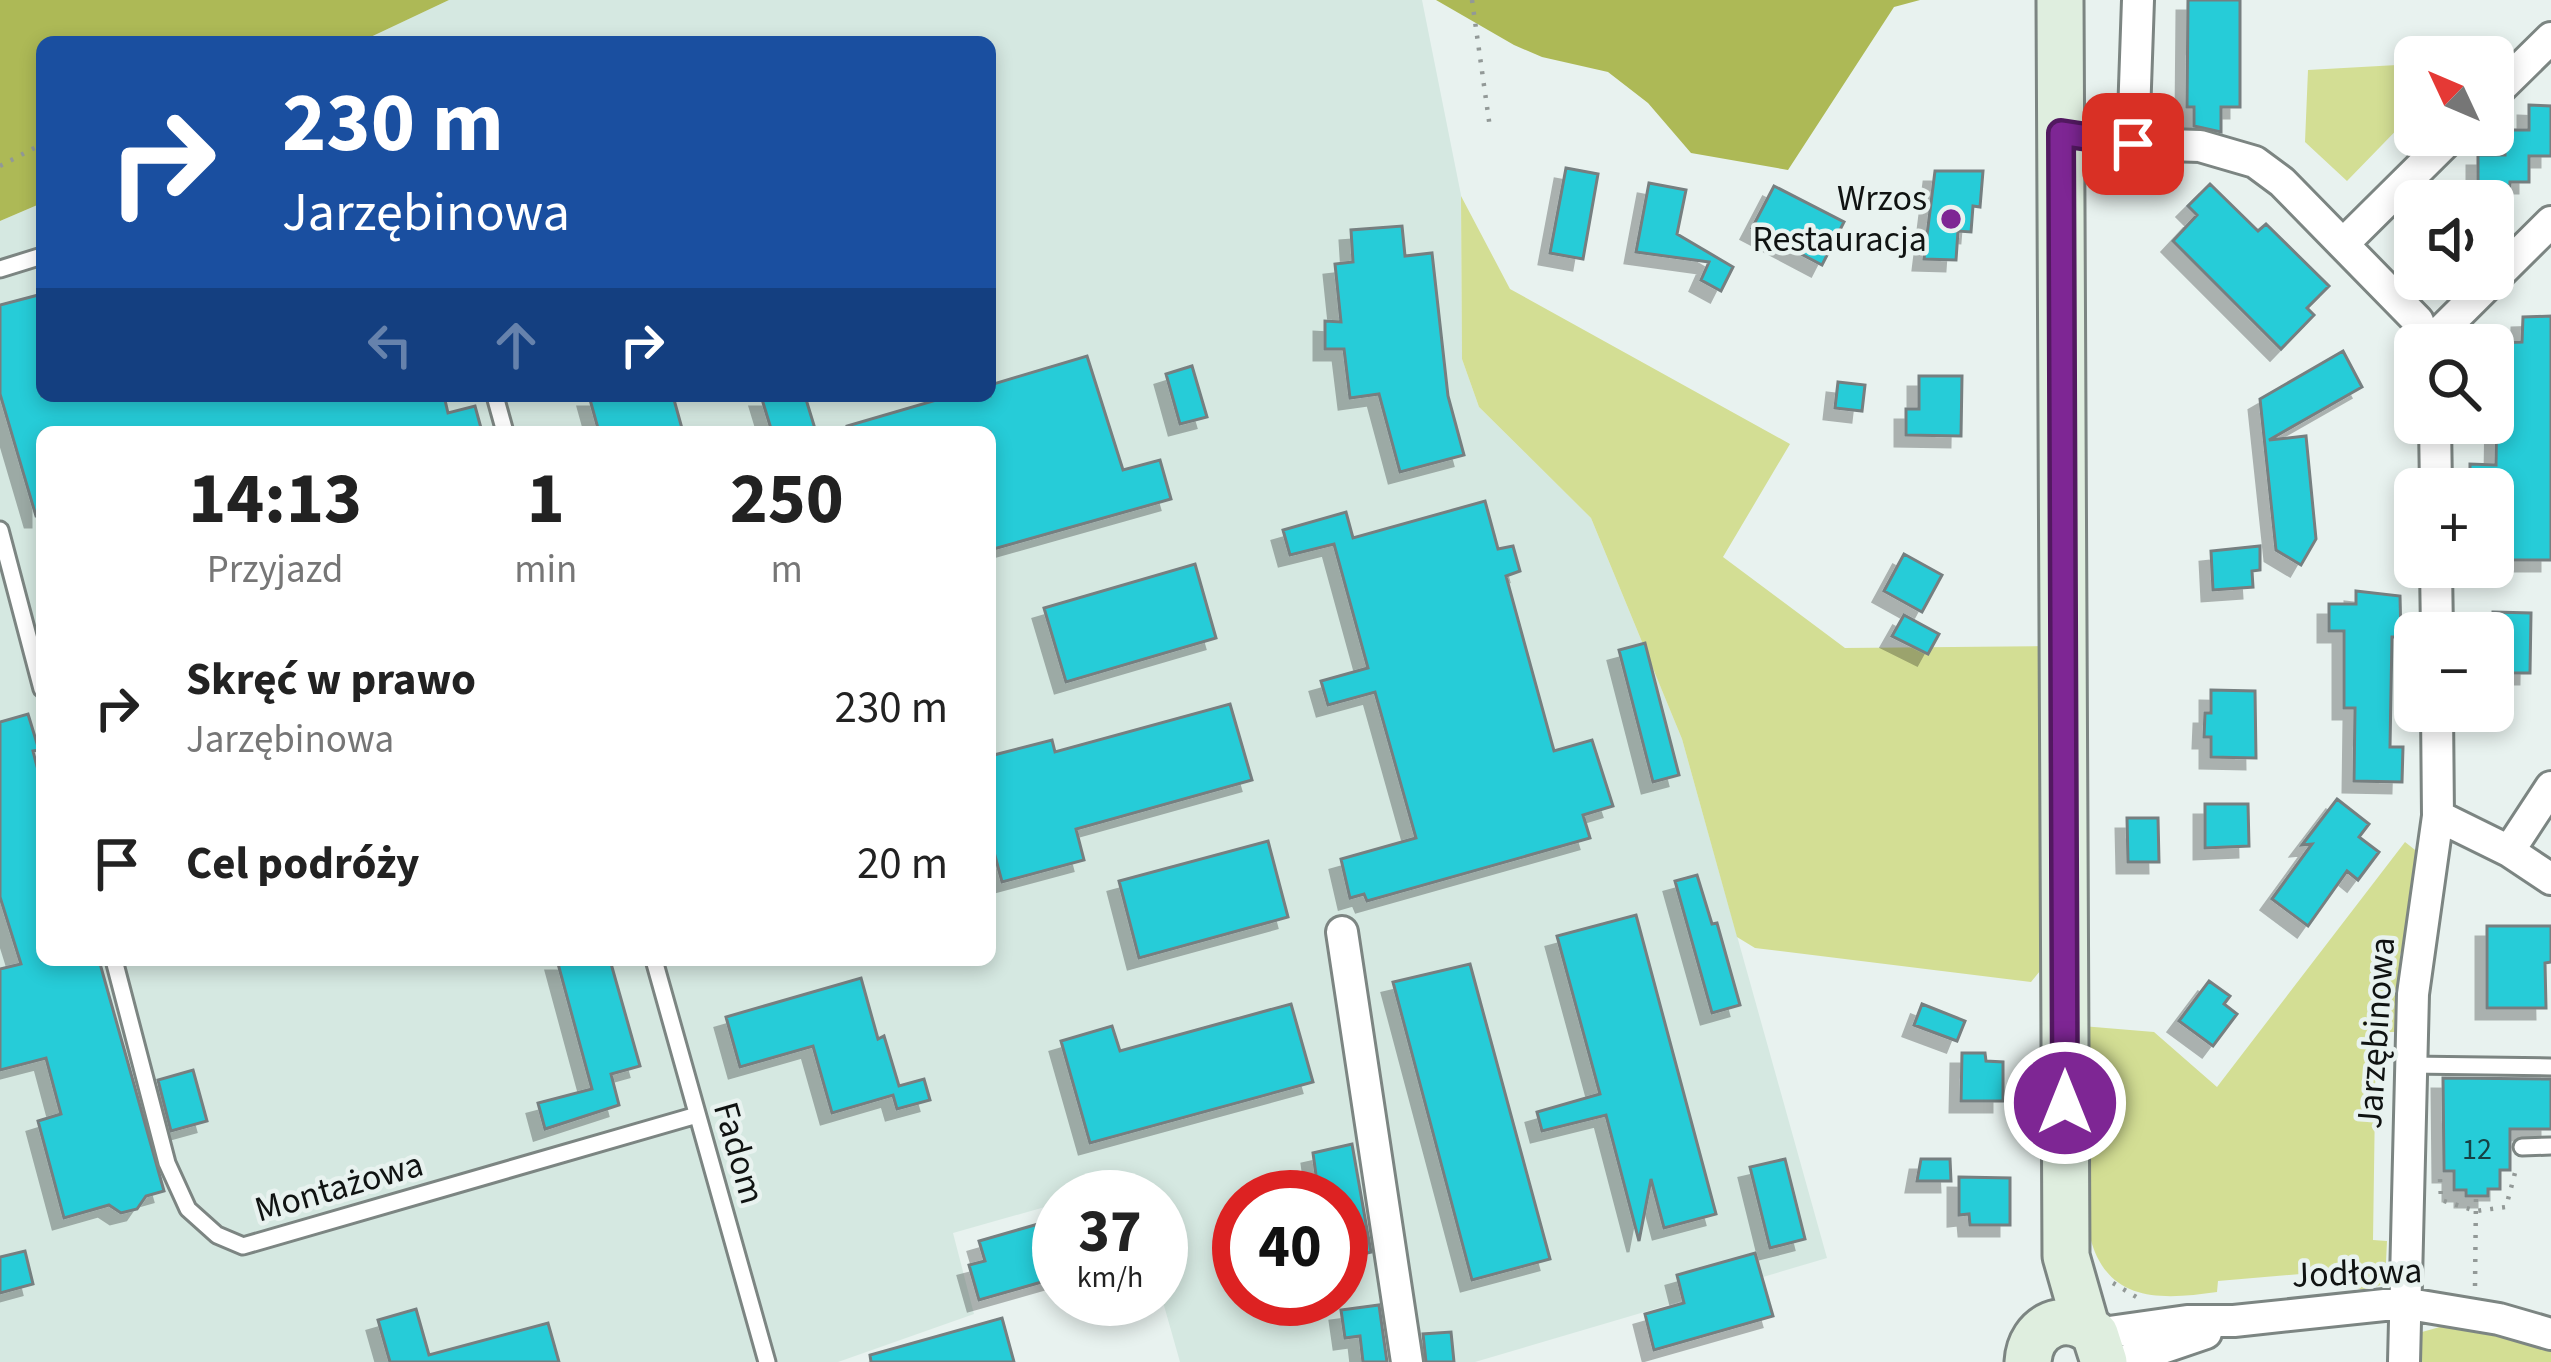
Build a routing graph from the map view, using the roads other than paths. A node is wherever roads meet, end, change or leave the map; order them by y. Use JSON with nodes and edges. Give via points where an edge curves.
{"nodes":[{"id":1,"x":2060,"y":0,"type":"edge"},
{"id":2,"x":2138,"y":0,"type":"edge"},
{"id":3,"x":2551,"y":38,"type":"edge"},
{"id":4,"x":2514,"y":74,"type":"edge"},
{"id":5,"x":2061,"y":133,"type":"junction"},
{"id":6,"x":2133,"y":144,"type":"junction"},
{"id":7,"x":2432,"y":156,"type":"edge"},
{"id":8,"x":2551,"y":222,"type":"edge"},
{"id":9,"x":2343,"y":244,"type":"junction"},
{"id":10,"x":36,"y":258,"type":"edge"},
{"id":11,"x":0,"y":268,"type":"edge"},
{"id":12,"x":2419,"y":324,"type":"edge"},
{"id":13,"x":2447,"y":324,"type":"edge"},
{"id":14,"x":0,"y":530,"type":"edge"},
{"id":15,"x":36,"y":666,"type":"edge"},
{"id":16,"x":2437,"y":732,"type":"edge"},
{"id":17,"x":2551,"y":787,"type":"edge"},
{"id":18,"x":2438,"y":816,"type":"junction"},
{"id":19,"x":2510,"y":851,"type":"junction"},
{"id":20,"x":2551,"y":879,"type":"edge"},
{"id":21,"x":1342,"y":932,"type":"dead end"},
{"id":22,"x":116,"y":966,"type":"edge"},
{"id":23,"x":655,"y":966,"type":"edge"},
{"id":24,"x":2410,"y":1065,"type":"junction"},
{"id":25,"x":2551,"y":1067,"type":"edge"},
{"id":26,"x":697,"y":1114,"type":"junction"},
{"id":27,"x":2551,"y":1145,"type":"edge"},
{"id":28,"x":2522,"y":1147,"type":"road end"},
{"id":29,"x":2403,"y":1303,"type":"junction"},
{"id":30,"x":2551,"y":1334,"type":"edge"},
{"id":31,"x":2064,"y":1347,"type":"edge"},
{"id":32,"x":766,"y":1362,"type":"edge"},
{"id":33,"x":1407,"y":1362,"type":"edge"},
{"id":34,"x":2404,"y":1362,"type":"edge"}],
"edges":[{"from":1,"to":5,"type":"street"},
{"from":2,"to":6,"type":"street"},
{"from":3,"to":4,"type":"street"},
{"from":5,"to":6,"type":"street"},
{"from":5,"to":31,"type":"street"},
{"from":6,"to":9,"type":"street","via":[[2200,146],[2255,162]]},
{"from":7,"to":9,"type":"street"},
{"from":8,"to":13,"type":"street"},
{"from":9,"to":12,"type":"street"},
{"from":10,"to":11,"type":"lane"},
{"from":14,"to":15,"type":"lane"},
{"from":16,"to":18,"type":"street","name":"Jarzębinowa"},
{"from":17,"to":19,"type":"street"},
{"from":18,"to":19,"type":"street"},
{"from":18,"to":24,"type":"street","name":"Jarzębinowa"},
{"from":19,"to":20,"type":"street"},
{"from":21,"to":33,"type":"street"},
{"from":22,"to":26,"type":"lane","name":"Montażowa","via":[[167,1163],[188,1209],[243,1246]]},
{"from":23,"to":26,"type":"lane","name":"Fadom"},
{"from":24,"to":25,"type":"lane"},
{"from":24,"to":29,"type":"street","name":"Jarzębinowa"},
{"from":26,"to":32,"type":"lane","name":"Fadom"},
{"from":27,"to":28,"type":"lane"},
{"from":29,"to":30,"type":"street","name":"Jodłowa"},
{"from":29,"to":31,"type":"street","name":"Jodłowa","via":[[2187,1321]]},
{"from":29,"to":34,"type":"street","name":"Jarzębinowa"}]}
